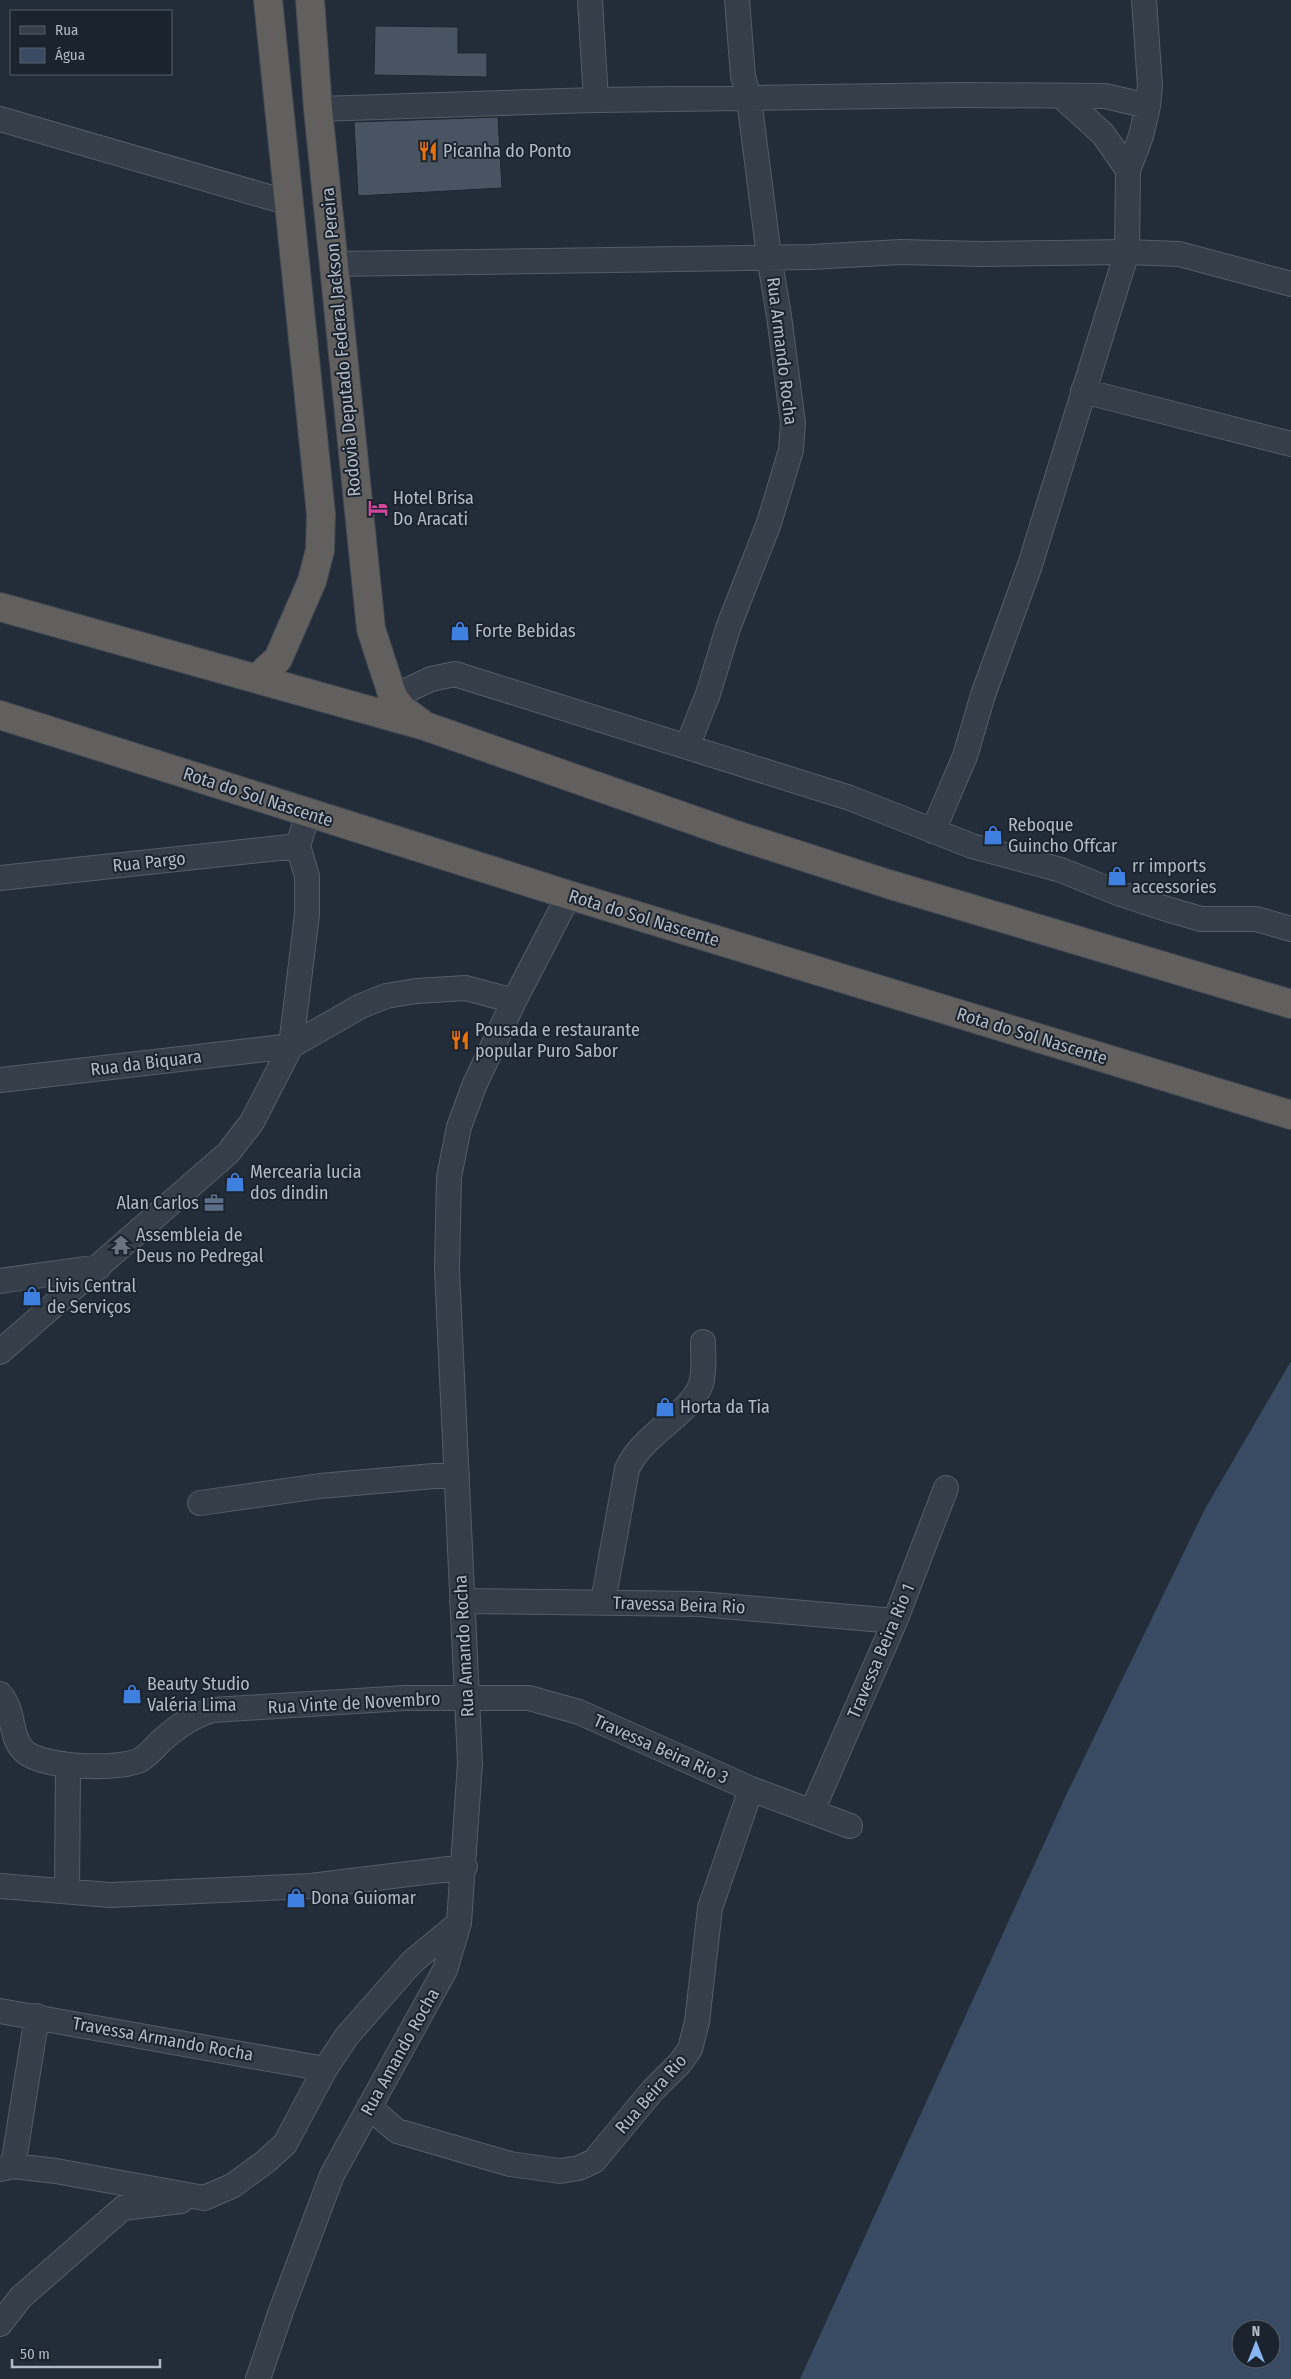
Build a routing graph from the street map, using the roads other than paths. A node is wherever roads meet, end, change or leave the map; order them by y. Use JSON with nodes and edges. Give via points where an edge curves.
{"nodes":[{"id":1,"x":268,"y":0,"type":"edge"},
{"id":2,"x":310,"y":0,"type":"edge"},
{"id":3,"x":590,"y":0,"type":"edge"},
{"id":4,"x":738,"y":0,"type":"edge"},
{"id":5,"x":1144,"y":0,"type":"edge"},
{"id":6,"x":1061,"y":96,"type":"junction"},
{"id":7,"x":749,"y":99,"type":"junction"},
{"id":8,"x":596,"y":100,"type":"junction"},
{"id":9,"x":1148,"y":106,"type":"junction"},
{"id":10,"x":318,"y":109,"type":"junction"},
{"id":11,"x":0,"y":119,"type":"edge"},
{"id":12,"x":1128,"y":170,"type":"junction"},
{"id":13,"x":290,"y":203,"type":"junction"},
{"id":14,"x":1127,"y":252,"type":"junction"},
{"id":15,"x":769,"y":256,"type":"junction"},
{"id":16,"x":334,"y":264,"type":"junction"},
{"id":17,"x":1291,"y":284,"type":"edge"},
{"id":18,"x":1083,"y":391,"type":"junction"},
{"id":19,"x":1291,"y":444,"type":"edge"},
{"id":20,"x":0,"y":607,"type":"edge"},
{"id":21,"x":257,"y":678,"type":"junction"},
{"id":22,"x":393,"y":697,"type":"junction"},
{"id":23,"x":0,"y":715,"type":"edge"},
{"id":24,"x":425,"y":726,"type":"junction"},
{"id":25,"x":687,"y":747,"type":"junction"},
{"id":26,"x":308,"y":813,"type":"junction"},
{"id":27,"x":933,"y":831,"type":"junction"},
{"id":28,"x":298,"y":846,"type":"junction"},
{"id":29,"x":0,"y":878,"type":"edge"},
{"id":30,"x":569,"y":896,"type":"junction"},
{"id":31,"x":1291,"y":929,"type":"edge"},
{"id":32,"x":514,"y":1002,"type":"junction"},
{"id":33,"x":1291,"y":1004,"type":"edge"},
{"id":34,"x":291,"y":1046,"type":"junction"},
{"id":35,"x":0,"y":1080,"type":"edge"},
{"id":36,"x":1291,"y":1115,"type":"edge"},
{"id":37,"x":99,"y":1267,"type":"junction"},
{"id":38,"x":0,"y":1281,"type":"edge"},
{"id":39,"x":703,"y":1342,"type":"dead end"},
{"id":40,"x":0,"y":1352,"type":"edge"},
{"id":41,"x":457,"y":1474,"type":"junction"},
{"id":42,"x":946,"y":1488,"type":"dead end"},
{"id":43,"x":200,"y":1503,"type":"dead end"},
{"id":44,"x":462,"y":1601,"type":"junction"},
{"id":45,"x":603,"y":1602,"type":"junction"},
{"id":46,"x":895,"y":1621,"type":"junction"},
{"id":47,"x":0,"y":1694,"type":"edge"},
{"id":48,"x":467,"y":1699,"type":"junction"},
{"id":49,"x":68,"y":1766,"type":"junction"},
{"id":50,"x":751,"y":1789,"type":"junction"},
{"id":51,"x":812,"y":1811,"type":"junction"},
{"id":52,"x":850,"y":1826,"type":"dead end"},
{"id":53,"x":465,"y":1866,"type":"junction"},
{"id":54,"x":0,"y":1886,"type":"edge"},
{"id":55,"x":67,"y":1891,"type":"junction"},
{"id":56,"x":460,"y":1923,"type":"junction"},
{"id":57,"x":0,"y":2011,"type":"edge"},
{"id":58,"x":37,"y":2016,"type":"junction"},
{"id":59,"x":325,"y":2069,"type":"junction"},
{"id":60,"x":369,"y":2107,"type":"junction"},
{"id":61,"x":6,"y":2168,"type":"edge"},
{"id":62,"x":204,"y":2198,"type":"junction"},
{"id":63,"x":0,"y":2324,"type":"edge"},
{"id":64,"x":258,"y":2379,"type":"edge"}],
"edges":[{"from":1,"to":13,"type":"highway","name":"Rodovia Deputado Federal Jackson Pereira"},
{"from":2,"to":10,"type":"highway","name":"Rodovia Deputado Federal Jackson Pereira"},
{"from":3,"to":8,"type":"street"},
{"from":4,"to":7,"type":"street","name":"Rua Armando Rocha","via":[[743,76]]},
{"from":5,"to":9,"type":"street","via":[[1149,60]]},
{"from":6,"to":7,"type":"street"},
{"from":6,"to":9,"type":"street","via":[[1114,97]]},
{"from":6,"to":12,"type":"street","via":[[1103,134]]},
{"from":7,"to":8,"type":"street"},
{"from":7,"to":15,"type":"street","name":"Rua Armando Rocha"},
{"from":8,"to":10,"type":"street"},
{"from":9,"to":12,"type":"street"},
{"from":10,"to":16,"type":"highway","name":"Rodovia Deputado Federal Jackson Pereira"},
{"from":11,"to":13,"type":"street"},
{"from":12,"to":14,"type":"street"},
{"from":13,"to":21,"type":"highway","name":"Rodovia Deputado Federal Jackson Pereira","via":[[320,505],[320,550],[312,581],[278,659]]},
{"from":14,"to":15,"type":"street","via":[[901,252]]},
{"from":14,"to":17,"type":"street","via":[[1179,254]]},
{"from":14,"to":18,"type":"street"},
{"from":15,"to":16,"type":"street"},
{"from":15,"to":25,"type":"street","name":"Rua Armando Rocha","via":[[793,422],[791,450],[769,523]]},
{"from":16,"to":22,"type":"highway","name":"Rodovia Deputado Federal Jackson Pereira","via":[[370,629]]},
{"from":18,"to":19,"type":"street"},
{"from":18,"to":27,"type":"street","via":[[1042,528],[965,756]]},
{"from":20,"to":21,"type":"highway"},
{"from":21,"to":24,"type":"highway"},
{"from":22,"to":24,"type":"highway","name":"Rodovia Deputado Federal Jackson Pereira","via":[[402,709]]},
{"from":22,"to":25,"type":"street","via":[[431,679],[455,674]]},
{"from":23,"to":26,"type":"highway","name":"Rota do Sol Nascente"},
{"from":24,"to":33,"type":"highway","via":[[730,833],[888,884]]},
{"from":25,"to":27,"type":"street","via":[[850,798]]},
{"from":26,"to":28,"type":"street"},
{"from":26,"to":30,"type":"highway","name":"Rota do Sol Nascente"},
{"from":27,"to":31,"type":"street","via":[[972,846],[1061,870],[1118,893],[1201,919],[1256,919]]},
{"from":28,"to":29,"type":"street","name":"Rua Pargo"},
{"from":28,"to":34,"type":"street","via":[[306,876],[307,914]]},
{"from":30,"to":32,"type":"street","name":"Rua Amando Rocha"},
{"from":30,"to":36,"type":"highway","name":"Rota do Sol Nascente"},
{"from":32,"to":34,"type":"street","via":[[466,988],[386,996],[361,1006]]},
{"from":32,"to":41,"type":"street","name":"Rua Amando Rocha","via":[[474,1086],[459,1127],[449,1177],[447,1270]]},
{"from":34,"to":35,"type":"street","name":"Rua da Biquara"},
{"from":34,"to":37,"type":"street","via":[[252,1122],[228,1153]]},
{"from":37,"to":38,"type":"street"},
{"from":37,"to":40,"type":"street"},
{"from":39,"to":45,"type":"street","via":[[700,1387],[640,1447],[627,1469]]},
{"from":41,"to":43,"type":"street","via":[[320,1486]]},
{"from":41,"to":44,"type":"street","name":"Rua Amando Rocha"},
{"from":42,"to":46,"type":"street","name":"Travessa Beira Rio 1"},
{"from":44,"to":45,"type":"street","name":"Travessa Beira Rio"},
{"from":44,"to":48,"type":"street","name":"Rua Amando Rocha"},
{"from":45,"to":46,"type":"street","name":"Travessa Beira Rio","via":[[700,1604]]},
{"from":46,"to":51,"type":"street","name":"Travessa Beira Rio 1"},
{"from":47,"to":49,"type":"street","name":"Rua Vinte de Novembro","via":[[7,1702],[21,1748],[30,1756]]},
{"from":48,"to":49,"type":"street","name":"Rua Vinte de Novembro","via":[[405,1698],[213,1710],[186,1720],[137,1761]]},
{"from":48,"to":50,"type":"street","name":"Travessa Beira Rio 3","via":[[529,1698],[579,1712]]},
{"from":48,"to":53,"type":"street","name":"Rua Amando Rocha","via":[[470,1763]]},
{"from":49,"to":55,"type":"street"},
{"from":50,"to":51,"type":"street","name":"Travessa Beira Rio 3"},
{"from":50,"to":60,"type":"street","name":"Rua Beira Rio","via":[[710,1908],[697,2022],[690,2049],[594,2161],[560,2171],[510,2164],[397,2131]]},
{"from":51,"to":52,"type":"street","name":"Travessa Beira Rio 3"},
{"from":53,"to":55,"type":"street","via":[[311,1886],[110,1895]]},
{"from":53,"to":56,"type":"street","name":"Rua Amando Rocha"},
{"from":54,"to":55,"type":"street"},
{"from":56,"to":59,"type":"street","via":[[412,1962],[347,2036]]},
{"from":56,"to":60,"type":"street","name":"Rua Amando Rocha","via":[[445,1970]]},
{"from":57,"to":58,"type":"street","name":"Travessa Armando Rocha"},
{"from":58,"to":59,"type":"street","name":"Travessa Armando Rocha"},
{"from":58,"to":61,"type":"street"},
{"from":59,"to":62,"type":"street","via":[[285,2144],[232,2186]]},
{"from":60,"to":64,"type":"street","name":"Rua Amando Rocha","via":[[332,2175]]},
{"from":61,"to":62,"type":"street","via":[[103,2178]]},
{"from":62,"to":63,"type":"street","via":[[123,2208],[21,2297]]}]}
